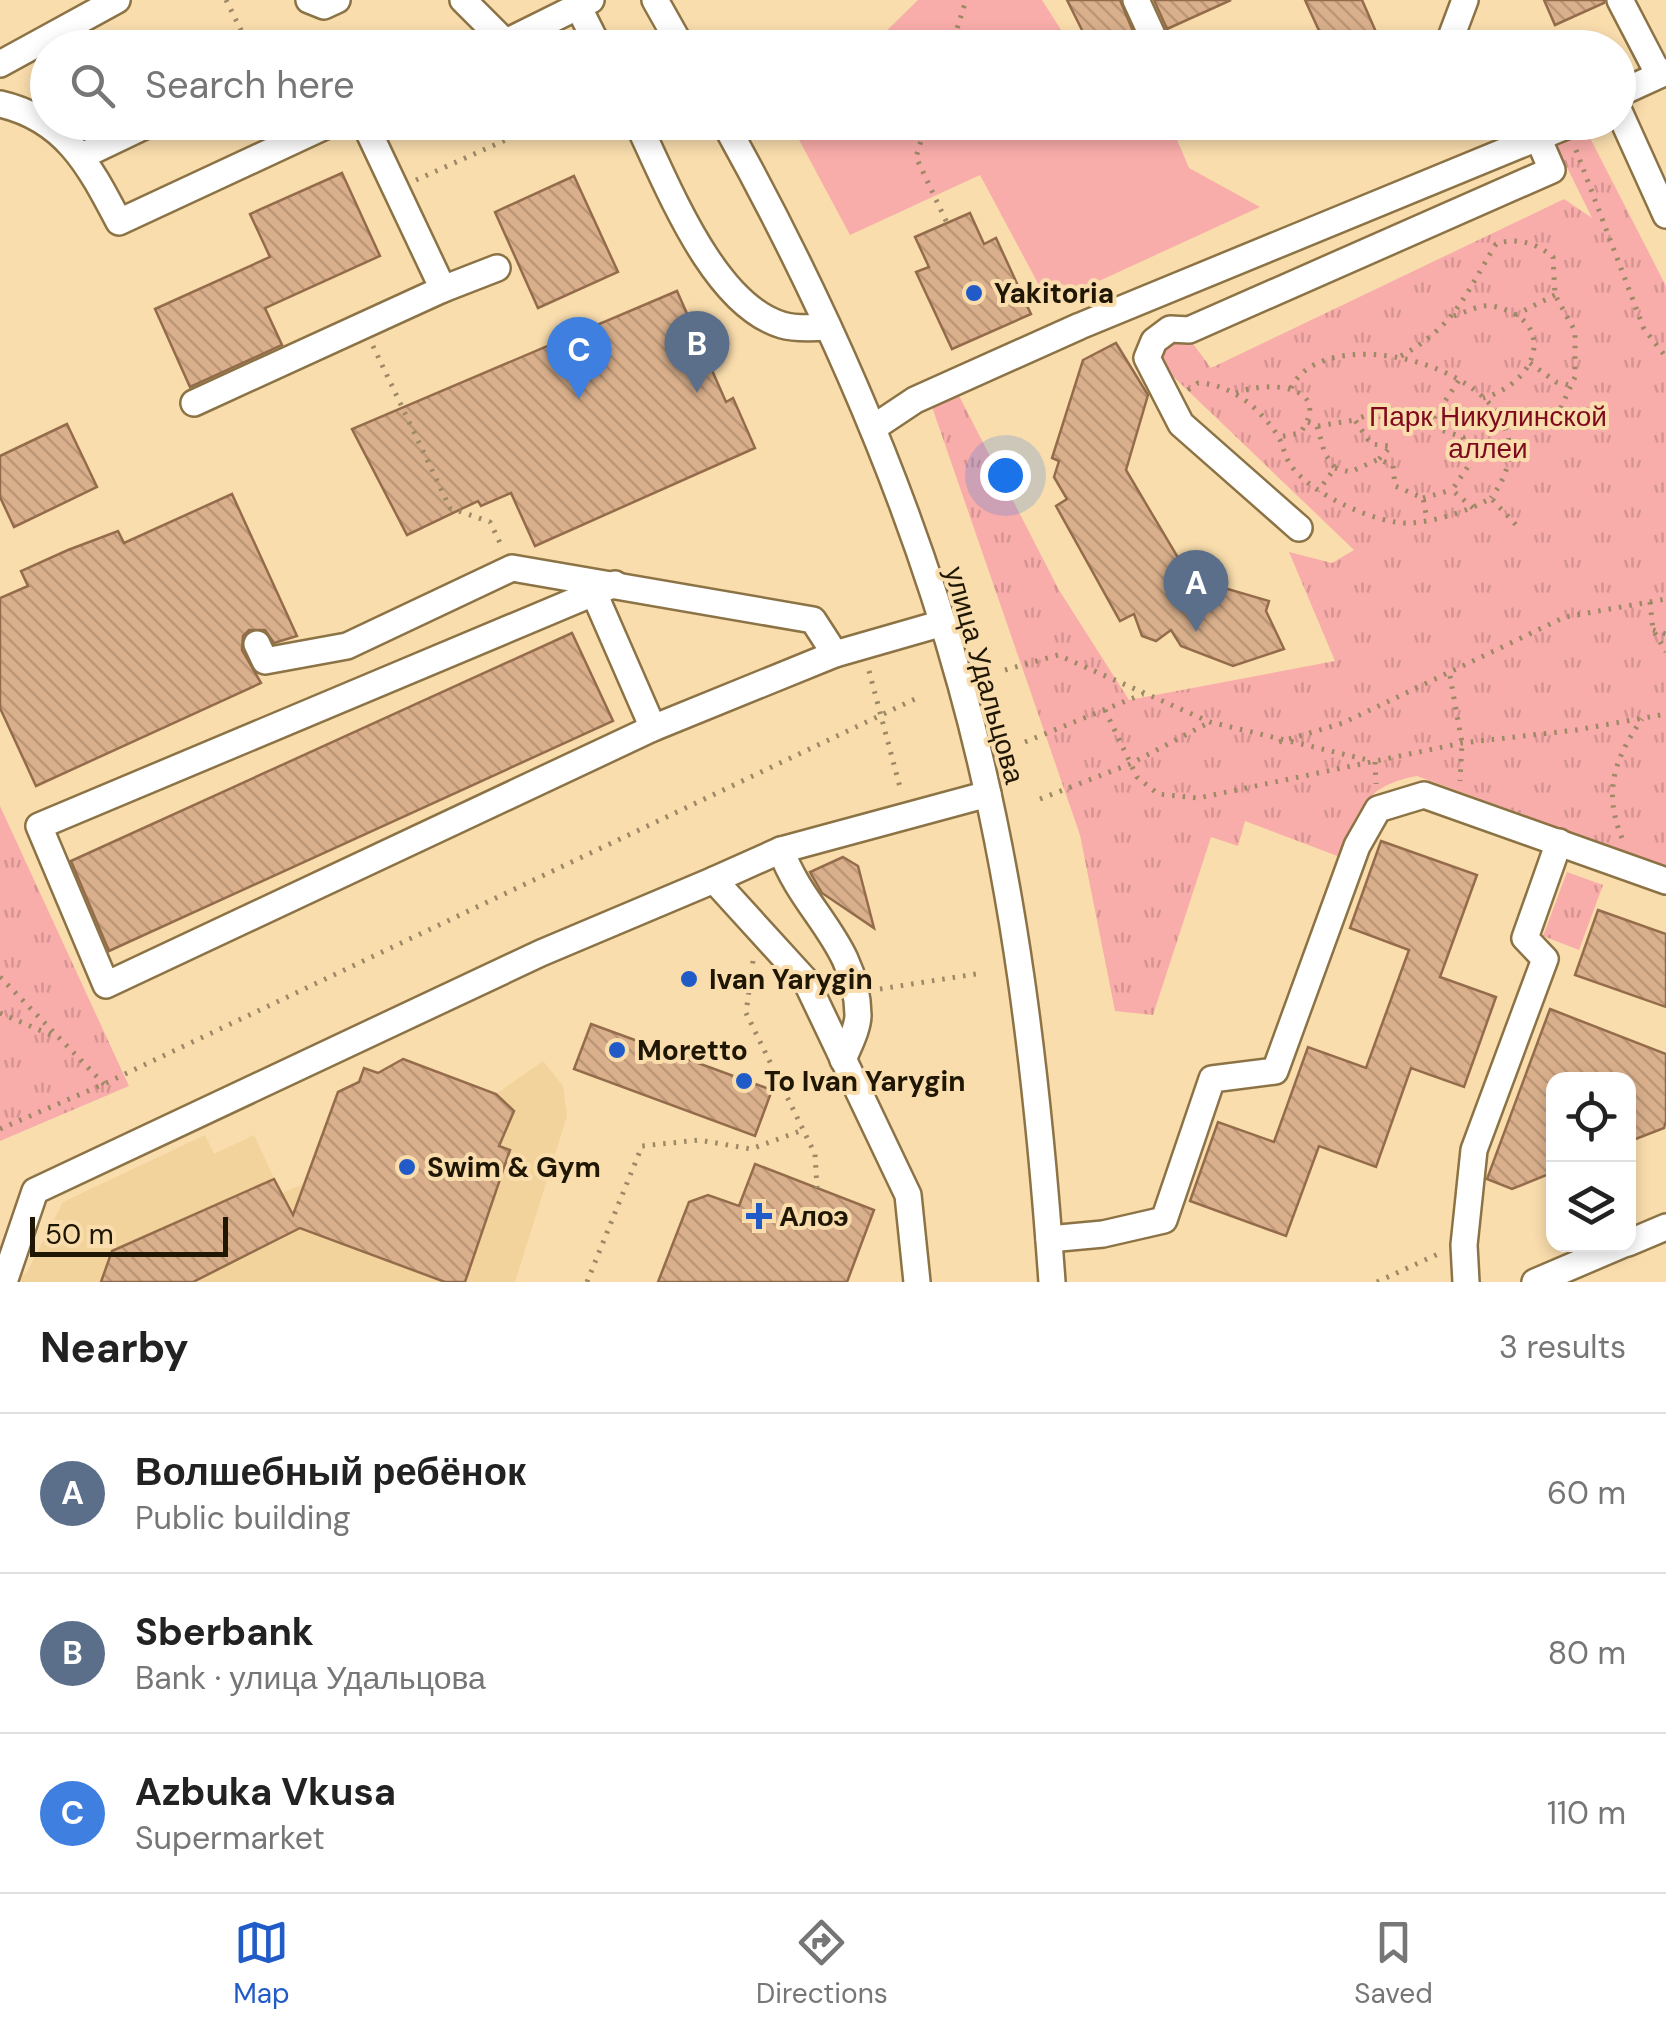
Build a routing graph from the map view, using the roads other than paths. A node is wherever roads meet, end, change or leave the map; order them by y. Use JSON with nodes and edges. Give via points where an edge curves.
{"nodes":[{"id":1,"x":117,"y":0,"type":"edge"},
{"id":2,"x":309,"y":0,"type":"edge"},
{"id":3,"x":337,"y":0,"type":"edge"},
{"id":4,"x":462,"y":0,"type":"edge"},
{"id":5,"x":655,"y":0,"type":"edge"},
{"id":6,"x":1136,"y":0,"type":"edge"},
{"id":7,"x":1465,"y":0,"type":"edge"},
{"id":8,"x":1620,"y":0,"type":"edge"},
{"id":9,"x":585,"y":3,"type":"edge"},
{"id":10,"x":62,"y":30,"type":"edge"},
{"id":11,"x":487,"y":30,"type":"edge"},
{"id":12,"x":530,"y":30,"type":"edge"},
{"id":13,"x":593,"y":30,"type":"edge"},
{"id":14,"x":672,"y":30,"type":"edge"},
{"id":15,"x":1150,"y":30,"type":"edge"},
{"id":16,"x":1454,"y":30,"type":"edge"},
{"id":17,"x":30,"y":48,"type":"edge"},
{"id":18,"x":0,"y":64,"type":"edge"},
{"id":19,"x":1662,"y":73,"type":"edge"},
{"id":20,"x":1636,"y":85,"type":"edge"},
{"id":21,"x":0,"y":104,"type":"edge"},
{"id":22,"x":30,"y":113,"type":"edge"},
{"id":23,"x":65,"y":140,"type":"edge"},
{"id":24,"x":115,"y":140,"type":"edge"},
{"id":25,"x":295,"y":140,"type":"edge"},
{"id":26,"x":373,"y":140,"type":"edge"},
{"id":27,"x":646,"y":140,"type":"edge"},
{"id":28,"x":733,"y":140,"type":"edge"},
{"id":29,"x":1539,"y":140,"type":"joint"},
{"id":30,"x":1632,"y":140,"type":"edge"},
{"id":31,"x":84,"y":155,"type":"junction"},
{"id":32,"x":1666,"y":216,"type":"edge"},
{"id":33,"x":497,"y":268,"type":"dead end"},
{"id":34,"x":443,"y":288,"type":"junction"},
{"id":35,"x":828,"y":327,"type":"junction"},
{"id":36,"x":194,"y":404,"type":"dead end"},
{"id":37,"x":874,"y":428,"type":"junction"},
{"id":38,"x":1298,"y":528,"type":"dead end"},
{"id":39,"x":604,"y":589,"type":"junction"},
{"id":40,"x":942,"y":623,"type":"junction"},
{"id":41,"x":257,"y":644,"type":"dead end"},
{"id":42,"x":835,"y":654,"type":"junction"},
{"id":43,"x":653,"y":728,"type":"junction"},
{"id":44,"x":988,"y":794,"type":"junction"},
{"id":45,"x":1558,"y":842,"type":"junction"},
{"id":46,"x":781,"y":850,"type":"junction"},
{"id":47,"x":714,"y":880,"type":"junction"},
{"id":48,"x":1666,"y":881,"type":"edge"},
{"id":49,"x":844,"y":1060,"type":"junction"},
{"id":50,"x":1666,"y":1227,"type":"edge"},
{"id":51,"x":1050,"y":1239,"type":"junction"},
{"id":52,"x":1636,"y":1240,"type":"edge"},
{"id":53,"x":1607,"y":1252,"type":"edge"},
{"id":54,"x":4,"y":1282,"type":"edge"},
{"id":55,"x":917,"y":1282,"type":"edge"},
{"id":56,"x":1052,"y":1282,"type":"edge"},
{"id":57,"x":1466,"y":1282,"type":"edge"},
{"id":58,"x":1534,"y":1282,"type":"edge"}],
"edges":[{"from":1,"to":10,"type":"street"},
{"from":2,"to":3,"type":"street","via":[[324,6]]},
{"from":4,"to":11,"type":"street"},
{"from":5,"to":14,"type":"street"},
{"from":6,"to":15,"type":"street"},
{"from":7,"to":16,"type":"street"},
{"from":8,"to":19,"type":"street"},
{"from":9,"to":12,"type":"street"},
{"from":9,"to":13,"type":"street"},
{"from":17,"to":18,"type":"street"},
{"from":19,"to":20,"type":"street"},
{"from":21,"to":22,"type":"street"},
{"from":23,"to":31,"type":"street"},
{"from":24,"to":31,"type":"street"},
{"from":25,"to":31,"type":"street","via":[[119,222]]},
{"from":26,"to":34,"type":"street"},
{"from":27,"to":35,"type":"street","via":[[696,239],[740,302],[782,325]]},
{"from":28,"to":35,"type":"street","name":"улица Удальцова"},
{"from":29,"to":37,"type":"street","via":[[1080,326],[915,400]]},
{"from":29,"to":38,"type":"street","via":[[1552,170],[1154,340],[1147,358],[1181,424]]},
{"from":30,"to":32,"type":"street"},
{"from":33,"to":34,"type":"street"},
{"from":34,"to":36,"type":"street"},
{"from":35,"to":37,"type":"street","name":"улица Удальцова"},
{"from":37,"to":40,"type":"street","name":"улица Удальцова"},
{"from":39,"to":41,"type":"street","via":[[512,568],[348,646],[265,661]]},
{"from":39,"to":42,"type":"street","via":[[813,620]]},
{"from":39,"to":43,"type":"street"},
{"from":39,"to":43,"type":"street","via":[[39,826],[106,985]]},
{"from":40,"to":42,"type":"street"},
{"from":40,"to":44,"type":"street","name":"улица Удальцова"},
{"from":42,"to":43,"type":"street"},
{"from":44,"to":46,"type":"street"},
{"from":44,"to":51,"type":"street","name":"улица Удальцова","via":[[1032,1052]]},
{"from":45,"to":48,"type":"street"},
{"from":45,"to":51,"type":"street","via":[[1424,795],[1378,808],[1276,1071],[1212,1079],[1164,1220]]},
{"from":45,"to":57,"type":"street","via":[[1525,938],[1545,959],[1474,1150]]},
{"from":46,"to":47,"type":"street"},
{"from":46,"to":49,"type":"street","via":[[794,884],[842,946],[858,1017]]},
{"from":47,"to":49,"type":"street","via":[[806,982]]},
{"from":47,"to":54,"type":"street","via":[[541,953],[35,1191]]},
{"from":49,"to":55,"type":"street","via":[[908,1196]]},
{"from":50,"to":52,"type":"street"},
{"from":51,"to":56,"type":"street","name":"улица Удальцова"},
{"from":53,"to":58,"type":"street"}]}
